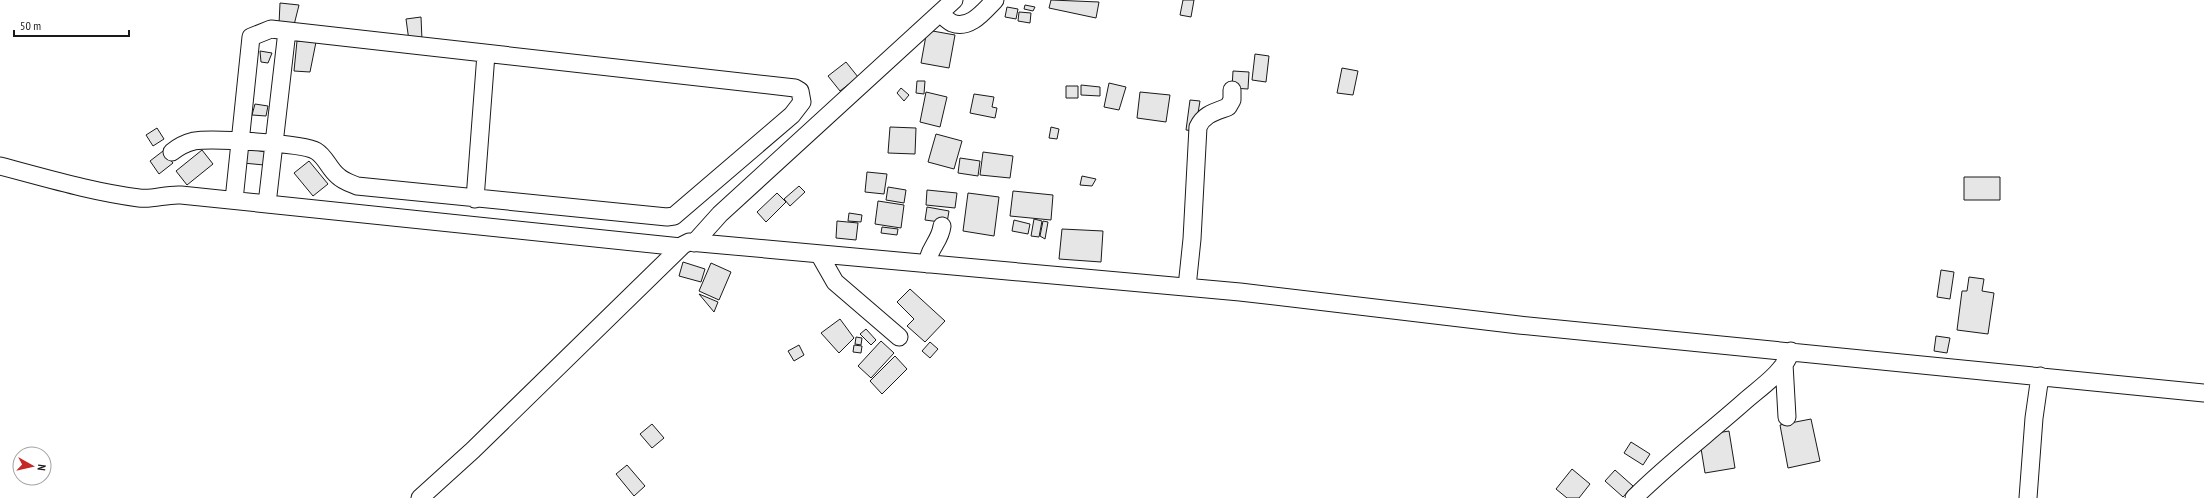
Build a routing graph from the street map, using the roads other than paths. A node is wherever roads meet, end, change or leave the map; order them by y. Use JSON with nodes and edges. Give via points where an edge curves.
{"nodes":[{"id":1,"x":954,"y":0,"type":"edge"},
{"id":2,"x":995,"y":0,"type":"edge"},
{"id":3,"x":940,"y":13,"type":"junction"},
{"id":4,"x":286,"y":31,"type":"junction"},
{"id":5,"x":486,"y":54,"type":"junction"},
{"id":6,"x":1232,"y":90,"type":"dead end"},
{"id":7,"x":239,"y":141,"type":"junction"},
{"id":8,"x":274,"y":144,"type":"junction"},
{"id":9,"x":172,"y":152,"type":"dead end"},
{"id":10,"x":0,"y":166,"type":"edge"},
{"id":11,"x":475,"y":199,"type":"junction"},
{"id":12,"x":234,"y":200,"type":"junction"},
{"id":13,"x":267,"y":204,"type":"junction"},
{"id":14,"x":942,"y":226,"type":"dead end"},
{"id":15,"x":688,"y":245,"type":"junction"},
{"id":16,"x":819,"y":254,"type":"junction"},
{"id":17,"x":927,"y":264,"type":"junction"},
{"id":18,"x":1187,"y":287,"type":"junction"},
{"id":19,"x":899,"y":337,"type":"dead end"},
{"id":20,"x":1787,"y":358,"type":"junction"},
{"id":21,"x":2040,"y":376,"type":"junction"},
{"id":22,"x":2204,"y":393,"type":"edge"},
{"id":23,"x":1787,"y":417,"type":"dead end"},
{"id":24,"x":420,"y":498,"type":"edge"},
{"id":25,"x":1634,"y":498,"type":"edge"},
{"id":26,"x":2028,"y":498,"type":"edge"}],
"edges":[{"from":1,"to":3,"type":"street"},
{"from":2,"to":3,"type":"street","via":[[976,19],[965,23],[952,23]]},
{"from":3,"to":15,"type":"street"},
{"from":4,"to":5,"type":"street"},
{"from":4,"to":7,"type":"street","via":[[271,29],[251,37]]},
{"from":4,"to":8,"type":"street"},
{"from":5,"to":11,"type":"street"},
{"from":5,"to":11,"type":"street","via":[[795,88],[800,91],[802,102],[792,115],[674,216]]},
{"from":6,"to":18,"type":"street","via":[[1232,100],[1228,107],[1202,119],[1198,127]]},
{"from":7,"to":8,"type":"street"},
{"from":7,"to":9,"type":"street","via":[[193,142]]},
{"from":7,"to":12,"type":"street"},
{"from":8,"to":11,"type":"street","via":[[304,146],[315,150],[322,155],[337,176],[357,186]]},
{"from":8,"to":13,"type":"street"},
{"from":10,"to":12,"type":"street","via":[[92,190],[140,198],[167,194]]},
{"from":12,"to":13,"type":"street"},
{"from":13,"to":15,"type":"street"},
{"from":14,"to":17,"type":"street","via":[[941,236],[930,249]]},
{"from":15,"to":16,"type":"street"},
{"from":15,"to":24,"type":"street"},
{"from":16,"to":17,"type":"street"},
{"from":16,"to":19,"type":"street","via":[[835,282]]},
{"from":17,"to":18,"type":"street"},
{"from":18,"to":20,"type":"street"},
{"from":20,"to":21,"type":"street"},
{"from":20,"to":23,"type":"street"},
{"from":20,"to":25,"type":"street","via":[[1707,435],[1655,476]]},
{"from":21,"to":22,"type":"street"},
{"from":21,"to":26,"type":"street"}]}
